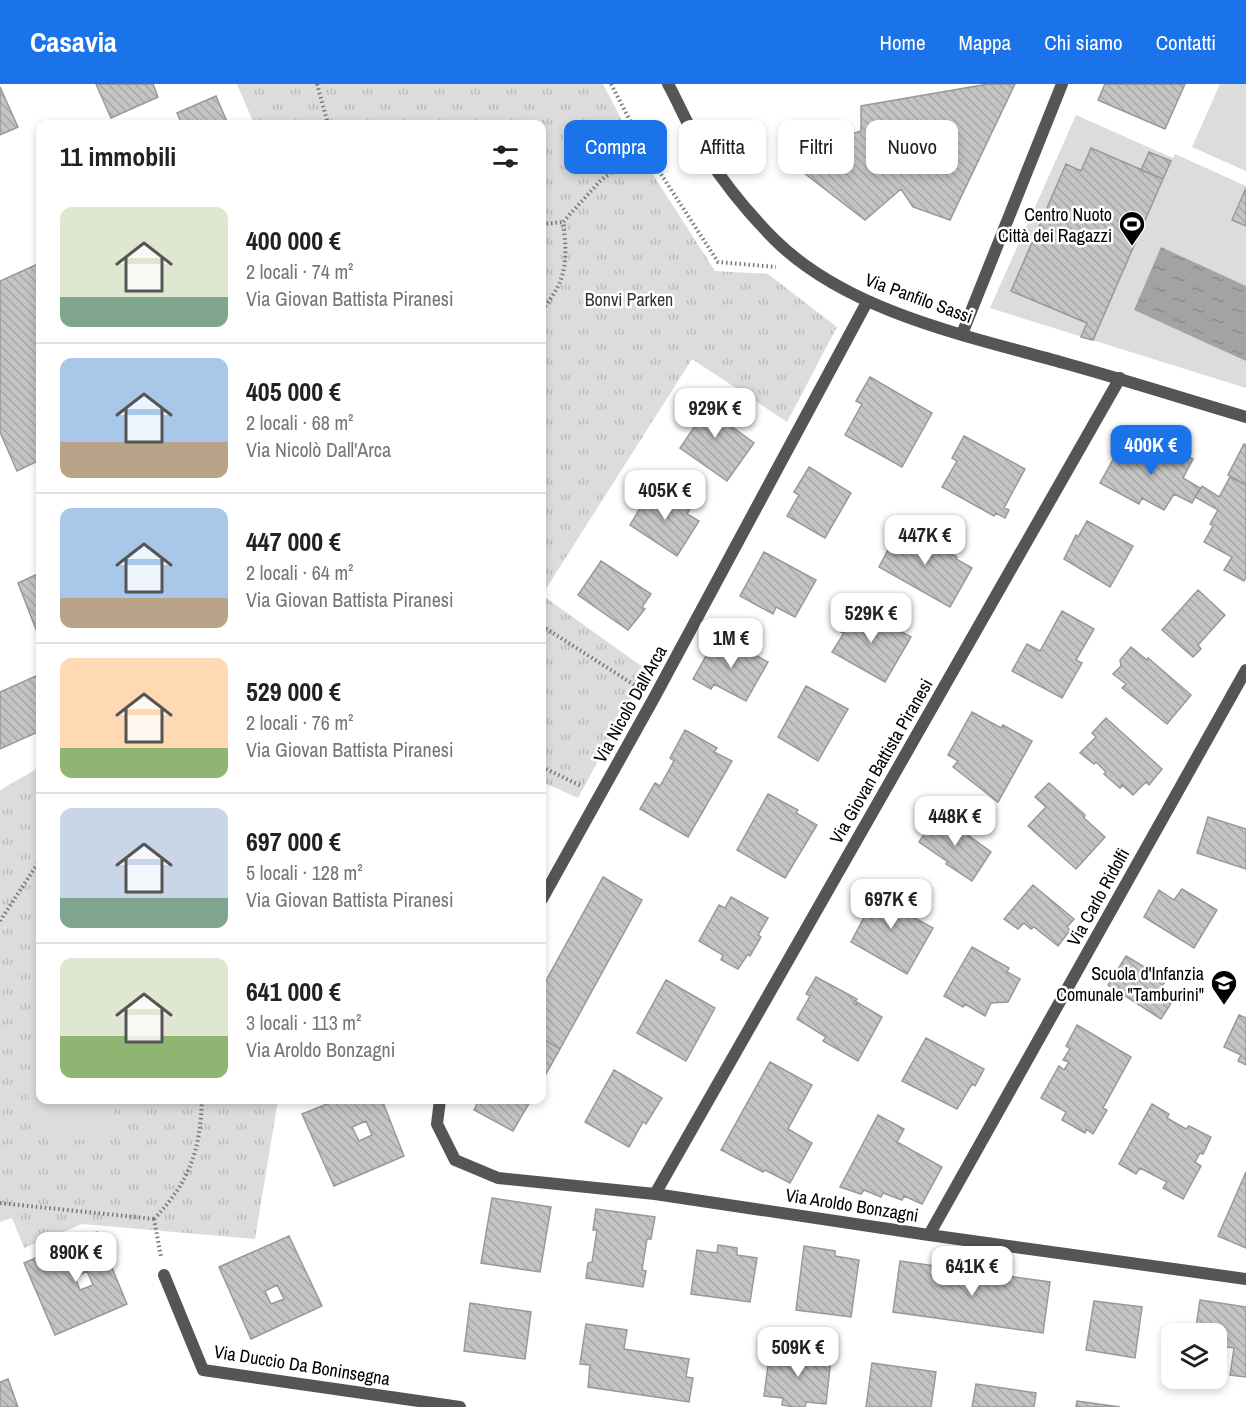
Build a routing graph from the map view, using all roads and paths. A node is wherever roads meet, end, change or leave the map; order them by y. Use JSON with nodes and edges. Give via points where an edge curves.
{"nodes":[{"id":1,"x":317,"y":84,"type":"edge"},
{"id":2,"x":610,"y":84,"type":"edge"},
{"id":3,"x":668,"y":84,"type":"edge"},
{"id":4,"x":1062,"y":84,"type":"edge"},
{"id":5,"x":327,"y":120,"type":"edge"},
{"id":6,"x":629,"y":120,"type":"edge"},
{"id":7,"x":609,"y":174,"type":"edge"},
{"id":8,"x":661,"y":174,"type":"edge"},
{"id":9,"x":563,"y":222,"type":"junction"},
{"id":10,"x":546,"y":224,"type":"edge"},
{"id":11,"x":777,"y":267,"type":"dead end"},
{"id":12,"x":867,"y":302,"type":"junction"},
{"id":13,"x":546,"y":305,"type":"edge"},
{"id":14,"x":962,"y":334,"type":"junction"},
{"id":15,"x":1120,"y":378,"type":"junction"},
{"id":16,"x":1246,"y":417,"type":"edge"},
{"id":17,"x":546,"y":629,"type":"edge"},
{"id":18,"x":1246,"y":670,"type":"edge"},
{"id":19,"x":654,"y":698,"type":"junction"},
{"id":20,"x":546,"y":769,"type":"edge"},
{"id":21,"x":600,"y":795,"type":"junction"},
{"id":22,"x":36,"y":866,"type":"edge"},
{"id":23,"x":546,"y":893,"type":"edge"},
{"id":24,"x":0,"y":921,"type":"edge"},
{"id":25,"x":202,"y":1104,"type":"edge"},
{"id":26,"x":440,"y":1104,"type":"edge"},
{"id":27,"x":656,"y":1194,"type":"junction"},
{"id":28,"x":0,"y":1203,"type":"edge"},
{"id":29,"x":154,"y":1219,"type":"junction"},
{"id":30,"x":929,"y":1235,"type":"junction"},
{"id":31,"x":164,"y":1275,"type":"joint"},
{"id":32,"x":1246,"y":1279,"type":"edge"},
{"id":33,"x":460,"y":1407,"type":"edge"}],
"edges":[{"from":1,"to":5,"type":"path"},
{"from":2,"to":6,"type":"path"},
{"from":3,"to":12,"type":"street","name":"Via Panfilo Sassi","via":[[704,151],[776,241],[813,270]]},
{"from":4,"to":14,"type":"street"},
{"from":7,"to":9,"type":"path"},
{"from":8,"to":11,"type":"path","via":[[718,262]]},
{"from":9,"to":10,"type":"path"},
{"from":9,"to":13,"type":"path","via":[[563,274]]},
{"from":12,"to":14,"type":"street","name":"Via Panfilo Sassi"},
{"from":12,"to":19,"type":"street","name":"Via Nicolò Dall'Arca"},
{"from":14,"to":15,"type":"street","name":"Via Panfilo Sassi"},
{"from":15,"to":16,"type":"street","name":"Via Panfilo Sassi"},
{"from":15,"to":27,"type":"street","name":"Via Giovan Battista Piranesi"},
{"from":17,"to":19,"type":"path"},
{"from":18,"to":30,"type":"street","name":"Via Carlo Ridolfi"},
{"from":19,"to":21,"type":"street","name":"Via Nicolò Dall'Arca"},
{"from":20,"to":21,"type":"path"},
{"from":21,"to":23,"type":"street","name":"Via Nicolò Dall'Arca"},
{"from":22,"to":24,"type":"path"},
{"from":25,"to":29,"type":"path","via":[[198,1146],[184,1180]]},
{"from":26,"to":27,"type":"street","name":"Via Aroldo Bonzagni","via":[[438,1124],[455,1160],[498,1178]]},
{"from":27,"to":30,"type":"street","name":"Via Aroldo Bonzagni"},
{"from":28,"to":29,"type":"path"},
{"from":29,"to":31,"type":"path"},
{"from":30,"to":32,"type":"street","name":"Via Aroldo Bonzagni"},
{"from":31,"to":33,"type":"street","name":"Via Duccio Da Boninsegna","via":[[203,1370]]}]}
